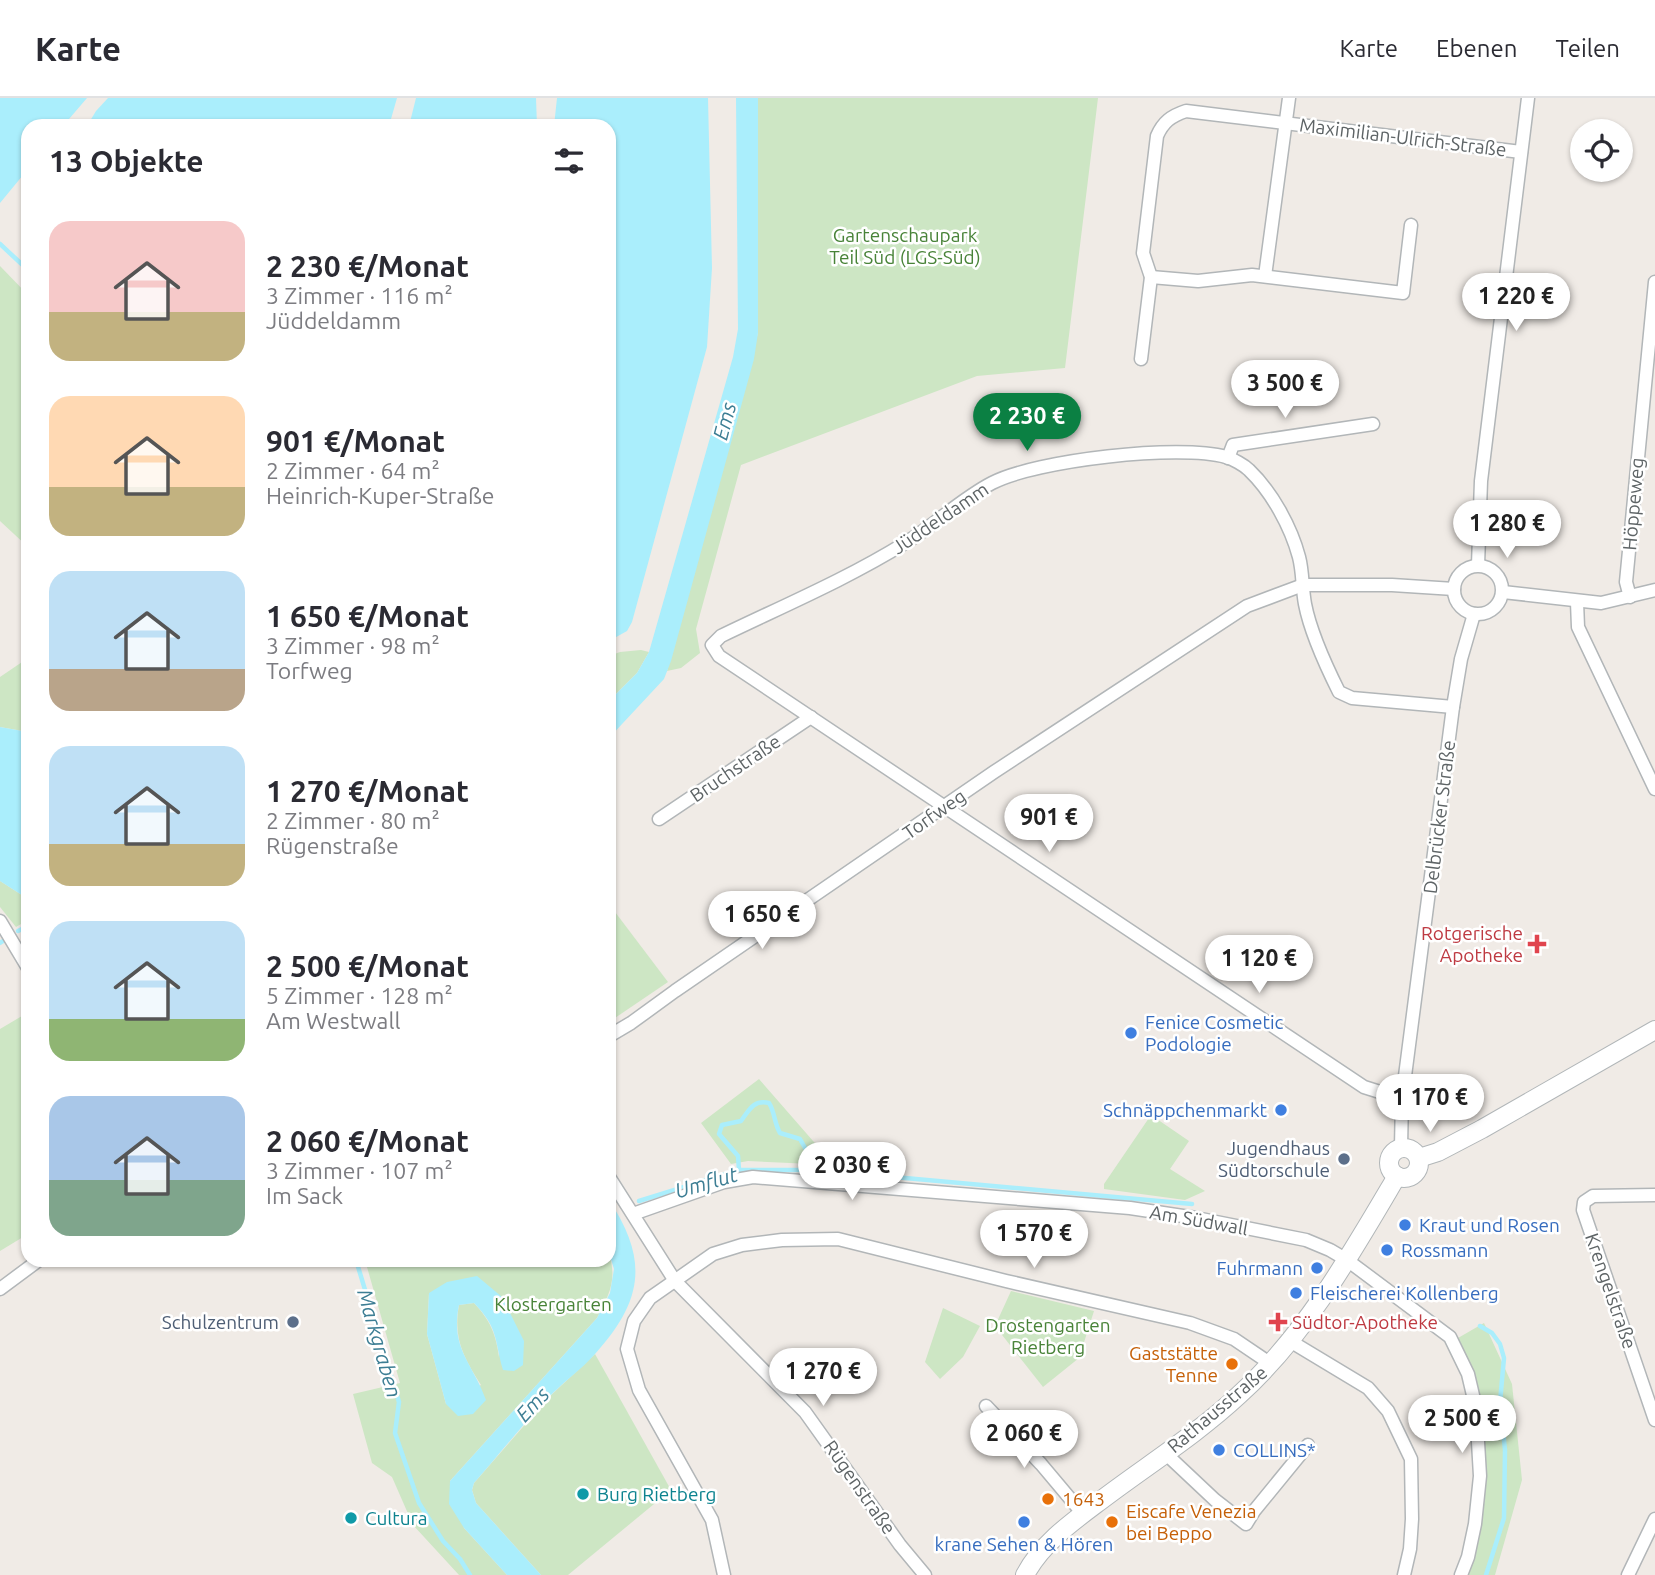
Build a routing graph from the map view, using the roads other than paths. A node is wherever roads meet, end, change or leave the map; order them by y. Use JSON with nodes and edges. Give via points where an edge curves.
{"nodes":[{"id":1,"x":1289,"y":98,"type":"edge"},
{"id":2,"x":1528,"y":98,"type":"edge"},
{"id":3,"x":1285,"y":123,"type":"junction"},
{"id":4,"x":1521,"y":152,"type":"junction"},
{"id":5,"x":1411,"y":225,"type":"dead end"},
{"id":6,"x":1151,"y":276,"type":"junction"},
{"id":7,"x":1265,"y":276,"type":"junction"},
{"id":8,"x":1655,"y":282,"type":"edge"},
{"id":9,"x":1141,"y":359,"type":"dead end"},
{"id":10,"x":1650,"y":369,"type":"edge"},
{"id":11,"x":1373,"y":424,"type":"dead end"},
{"id":12,"x":1228,"y":458,"type":"junction"},
{"id":13,"x":1478,"y":565,"type":"junction"},
{"id":14,"x":1303,"y":585,"type":"junction"},
{"id":15,"x":1454,"y":589,"type":"junction"},
{"id":16,"x":1655,"y":590,"type":"edge"},
{"id":17,"x":1503,"y":592,"type":"junction"},
{"id":18,"x":1630,"y":597,"type":"junction"},
{"id":19,"x":1577,"y":602,"type":"junction"},
{"id":20,"x":1474,"y":614,"type":"junction"},
{"id":21,"x":1453,"y":708,"type":"junction"},
{"id":22,"x":811,"y":717,"type":"junction"},
{"id":23,"x":1655,"y":789,"type":"edge"},
{"id":24,"x":946,"y":805,"type":"junction"},
{"id":25,"x":660,"y":819,"type":"dead end"},
{"id":26,"x":0,"y":921,"type":"edge"},
{"id":27,"x":21,"y":956,"type":"edge"},
{"id":28,"x":1655,"y":1030,"type":"edge"},
{"id":29,"x":616,"y":1032,"type":"edge"},
{"id":30,"x":1402,"y":1099,"type":"junction"},
{"id":31,"x":1401,"y":1147,"type":"junction"},
{"id":32,"x":1419,"y":1158,"type":"junction"},
{"id":33,"x":1396,"y":1176,"type":"junction"},
{"id":34,"x":616,"y":1188,"type":"edge"},
{"id":35,"x":1655,"y":1195,"type":"edge"},
{"id":36,"x":633,"y":1214,"type":"junction"},
{"id":37,"x":1347,"y":1260,"type":"junction"},
{"id":38,"x":30,"y":1267,"type":"edge"},
{"id":39,"x":675,"y":1281,"type":"junction"},
{"id":40,"x":0,"y":1289,"type":"edge"},
{"id":41,"x":1290,"y":1341,"type":"junction"},
{"id":42,"x":1271,"y":1364,"type":"junction"},
{"id":43,"x":986,"y":1406,"type":"dead end"},
{"id":44,"x":1655,"y":1420,"type":"edge"},
{"id":45,"x":1308,"y":1445,"type":"dead end"},
{"id":46,"x":1166,"y":1453,"type":"junction"},
{"id":47,"x":1083,"y":1514,"type":"junction"},
{"id":48,"x":1655,"y":1519,"type":"edge"},
{"id":49,"x":724,"y":1575,"type":"edge"},
{"id":50,"x":925,"y":1575,"type":"edge"},
{"id":51,"x":1025,"y":1575,"type":"edge"},
{"id":52,"x":1404,"y":1575,"type":"edge"},
{"id":53,"x":1461,"y":1575,"type":"edge"},
{"id":54,"x":1628,"y":1575,"type":"edge"}],
"edges":[{"from":1,"to":3,"type":"street"},
{"from":2,"to":4,"type":"street"},
{"from":3,"to":4,"type":"street","name":"Maximilian-Ulrich-Straße"},
{"from":3,"to":6,"type":"street","name":"Maximilian-Ulrich-Straße","via":[[1186,111],[1162,125],[1143,253]]},
{"from":3,"to":7,"type":"street","name":"Maximilian-Ulrich-Straße"},
{"from":4,"to":13,"type":"street","via":[[1481,481]]},
{"from":5,"to":7,"type":"street","via":[[1403,293]]},
{"from":6,"to":7,"type":"street","via":[[1198,281]]},
{"from":6,"to":9,"type":"street","name":"Maximilian-Ulrich-Straße"},
{"from":8,"to":10,"type":"street","name":"Höppeweg"},
{"from":10,"to":18,"type":"street","name":"Höppeweg","via":[[1626,582]]},
{"from":11,"to":12,"type":"street","via":[[1233,445]]},
{"from":12,"to":14,"type":"street","name":"Jüddeldamm","via":[[1248,470],[1274,501],[1299,557]]},
{"from":12,"to":22,"type":"street","name":"Jüddeldamm","via":[[1199,453],[1131,456],[1021,471],[984,488],[885,555],[721,636],[712,645],[719,656]]},
{"from":13,"to":15,"type":"street","via":[[1464,570]]},
{"from":13,"to":17,"type":"street","via":[[1493,570]]},
{"from":14,"to":15,"type":"street","name":"Torfweg"},
{"from":14,"to":21,"type":"street","via":[[1306,606],[1339,692],[1352,698]]},
{"from":14,"to":24,"type":"street","name":"Torfweg","via":[[1247,606]]},
{"from":15,"to":20,"type":"street","via":[[1457,602]]},
{"from":16,"to":18,"type":"street"},
{"from":17,"to":19,"type":"street"},
{"from":17,"to":20,"type":"street","via":[[1489,612]]},
{"from":18,"to":19,"type":"street"},
{"from":19,"to":23,"type":"street","via":[[1578,627]]},
{"from":20,"to":21,"type":"street","name":"Delbrücker Straße"},
{"from":21,"to":30,"type":"street","name":"Delbrücker Straße"},
{"from":22,"to":24,"type":"street"},
{"from":22,"to":25,"type":"street","name":"Bruchstraße"},
{"from":24,"to":29,"type":"street","name":"Torfweg"},
{"from":24,"to":30,"type":"street","via":[[1364,1087]]},
{"from":26,"to":27,"type":"street"},
{"from":28,"to":32,"type":"street","via":[[1482,1129]]},
{"from":30,"to":31,"type":"street","name":"Delbrücker Straße"},
{"from":31,"to":32,"type":"street"},
{"from":31,"to":33,"type":"street","via":[[1394,1150],[1388,1164]]},
{"from":32,"to":33,"type":"street","via":[[1414,1174]]},
{"from":33,"to":37,"type":"street","name":"Rathausstraße"},
{"from":34,"to":36,"type":"street","name":"Rügenstraße"},
{"from":35,"to":44,"type":"street","name":"Krengelstraße","via":[[1593,1196],[1584,1202],[1583,1210]]},
{"from":36,"to":37,"type":"street","name":"Am Südwall","via":[[724,1182],[753,1177],[1130,1208],[1306,1240]]},
{"from":36,"to":39,"type":"street","name":"Rügenstraße"},
{"from":37,"to":41,"type":"street","name":"Rathausstraße"},
{"from":37,"to":53,"type":"street","name":"Am Südwall","via":[[1450,1337],[1468,1374],[1476,1408],[1480,1476],[1475,1524]]},
{"from":38,"to":40,"type":"street"},
{"from":39,"to":42,"type":"street","via":[[713,1254],[742,1245],[838,1239],[1190,1323],[1234,1339]]},
{"from":39,"to":49,"type":"street","via":[[650,1298],[634,1321],[626,1349],[639,1390],[712,1520]]},
{"from":39,"to":50,"type":"street","name":"Rügenstraße","via":[[805,1412]]},
{"from":41,"to":42,"type":"street","name":"Rathausstraße"},
{"from":41,"to":52,"type":"street","via":[[1368,1388],[1388,1410],[1411,1459],[1410,1549]]},
{"from":42,"to":46,"type":"street","name":"Rathausstraße"},
{"from":43,"to":47,"type":"street"},
{"from":45,"to":46,"type":"street","via":[[1246,1524]]},
{"from":46,"to":47,"type":"street","name":"Rathausstraße"},
{"from":47,"to":51,"type":"street","name":"Rathausstraße","via":[[1048,1544]]},
{"from":48,"to":54,"type":"street"}]}
